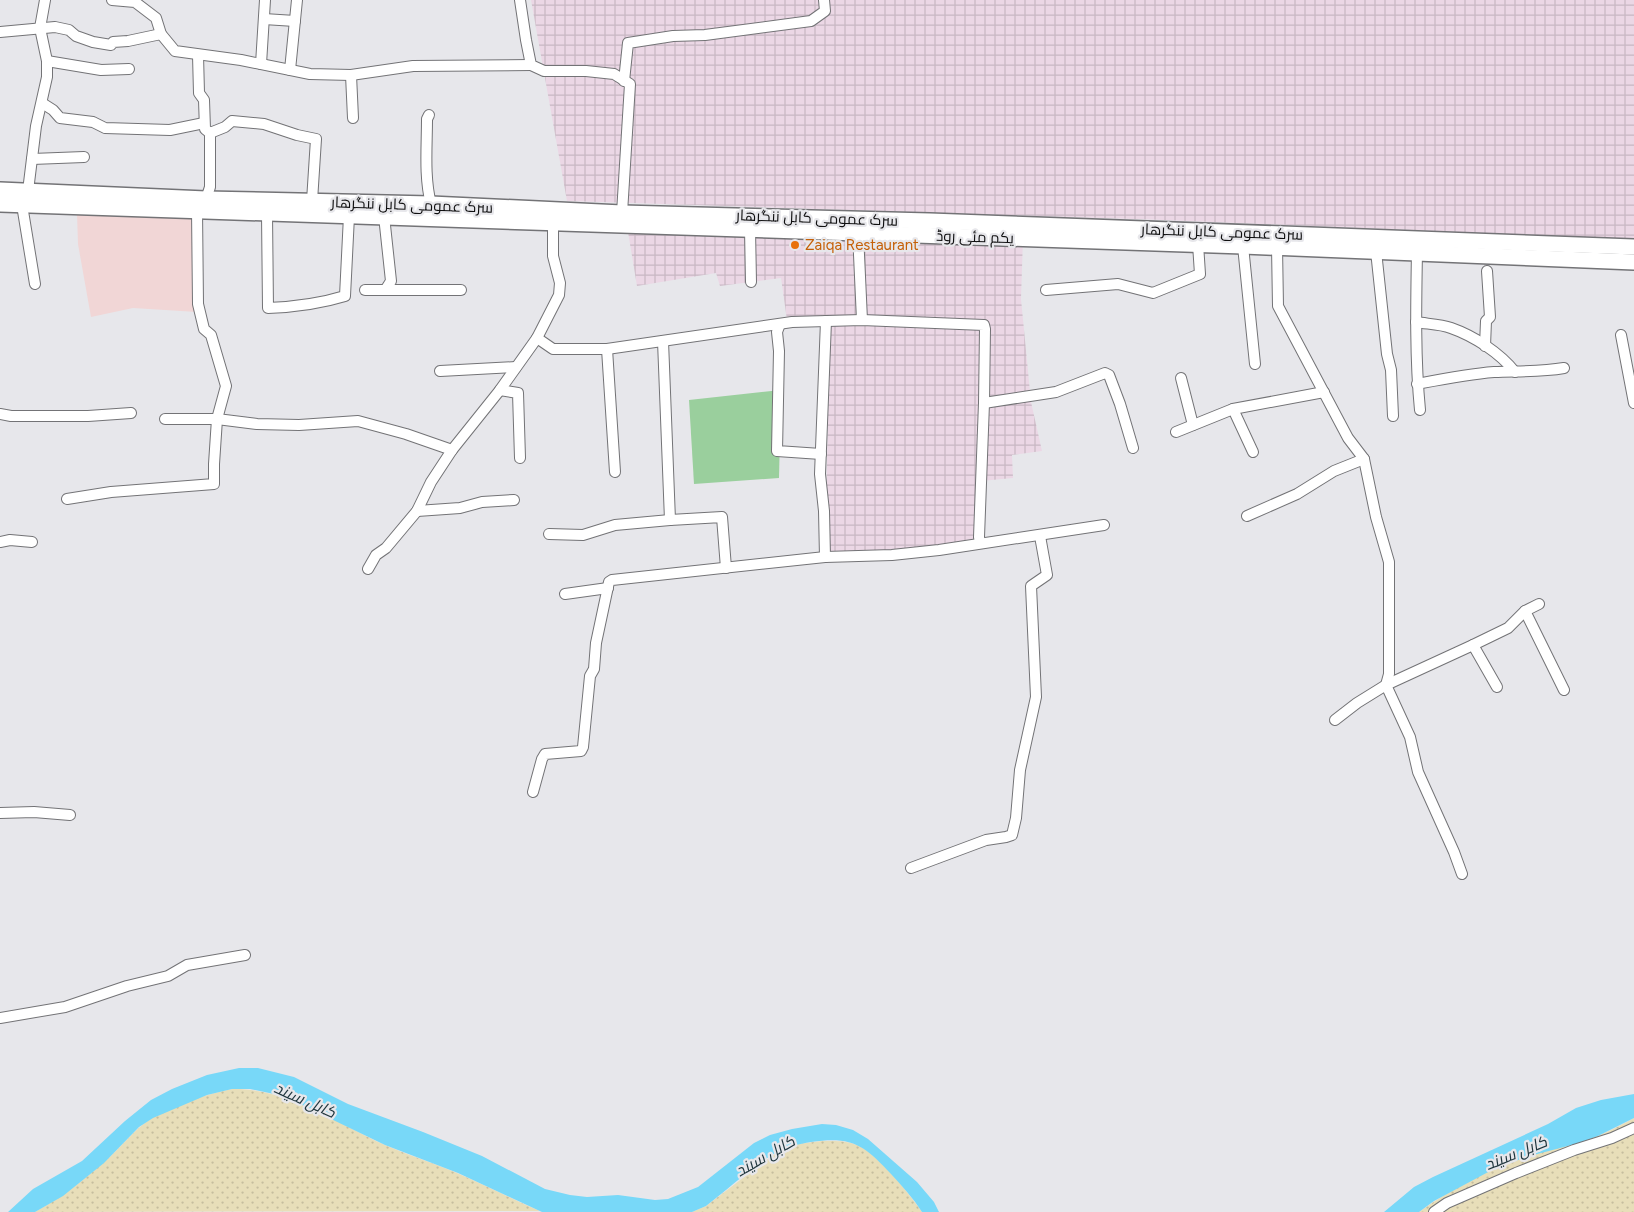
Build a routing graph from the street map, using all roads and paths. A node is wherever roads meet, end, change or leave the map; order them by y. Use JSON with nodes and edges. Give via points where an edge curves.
{"nodes":[{"id":1,"x":45,"y":0,"type":"edge"},
{"id":2,"x":112,"y":0,"type":"edge"},
{"id":3,"x":265,"y":0,"type":"edge"},
{"id":4,"x":297,"y":0,"type":"edge"},
{"id":5,"x":520,"y":0,"type":"edge"},
{"id":6,"x":824,"y":0,"type":"edge"},
{"id":7,"x":264,"y":19,"type":"junction"},
{"id":8,"x":295,"y":21,"type":"junction"},
{"id":9,"x":40,"y":28,"type":"junction"},
{"id":10,"x":0,"y":32,"type":"edge"},
{"id":11,"x":161,"y":34,"type":"junction"},
{"id":12,"x":198,"y":55,"type":"junction"},
{"id":13,"x":47,"y":61,"type":"junction"},
{"id":14,"x":261,"y":64,"type":"junction"},
{"id":15,"x":531,"y":64,"type":"junction"},
{"id":16,"x":129,"y":69,"type":"dead end"},
{"id":17,"x":290,"y":70,"type":"junction"},
{"id":18,"x":351,"y":75,"type":"junction"},
{"id":19,"x":624,"y":81,"type":"junction"},
{"id":20,"x":42,"y":103,"type":"junction"},
{"id":21,"x":429,"y":115,"type":"dead end"},
{"id":22,"x":353,"y":118,"type":"dead end"},
{"id":23,"x":204,"y":124,"type":"junction"},
{"id":24,"x":210,"y":133,"type":"junction"},
{"id":25,"x":84,"y":157,"type":"dead end"},
{"id":26,"x":32,"y":159,"type":"junction"},
{"id":27,"x":0,"y":190,"type":"edge"},
{"id":28,"x":25,"y":198,"type":"junction"},
{"id":29,"x":312,"y":201,"type":"junction"},
{"id":30,"x":0,"y":204,"type":"edge"},
{"id":31,"x":431,"y":204,"type":"junction"},
{"id":32,"x":202,"y":205,"type":"junction"},
{"id":33,"x":267,"y":214,"type":"junction"},
{"id":34,"x":349,"y":216,"type":"junction"},
{"id":35,"x":384,"y":216,"type":"junction"},
{"id":36,"x":625,"y":219,"type":"junction"},
{"id":37,"x":553,"y":223,"type":"junction"},
{"id":38,"x":750,"y":229,"type":"junction"},
{"id":39,"x":858,"y":233,"type":"junction"},
{"id":40,"x":1023,"y":238,"type":"joint"},
{"id":41,"x":1198,"y":244,"type":"junction"},
{"id":42,"x":1243,"y":246,"type":"junction"},
{"id":43,"x":1277,"y":247,"type":"junction"},
{"id":44,"x":1634,"y":247,"type":"edge"},
{"id":45,"x":1376,"y":251,"type":"junction"},
{"id":46,"x":1417,"y":252,"type":"junction"},
{"id":47,"x":1634,"y":262,"type":"edge"},
{"id":48,"x":1487,"y":271,"type":"dead end"},
{"id":49,"x":751,"y":282,"type":"dead end"},
{"id":50,"x":35,"y":284,"type":"dead end"},
{"id":51,"x":386,"y":289,"type":"junction"},
{"id":52,"x":366,"y":290,"type":"dead end"},
{"id":53,"x":461,"y":290,"type":"dead end"},
{"id":54,"x":1046,"y":290,"type":"dead end"},
{"id":55,"x":862,"y":320,"type":"junction"},
{"id":56,"x":826,"y":321,"type":"junction"},
{"id":57,"x":1416,"y":322,"type":"junction"},
{"id":58,"x":780,"y":324,"type":"junction"},
{"id":59,"x":1621,"y":335,"type":"dead end"},
{"id":60,"x":537,"y":338,"type":"junction"},
{"id":61,"x":663,"y":341,"type":"junction"},
{"id":62,"x":1485,"y":346,"type":"junction"},
{"id":63,"x":607,"y":349,"type":"junction"},
{"id":64,"x":1255,"y":364,"type":"dead end"},
{"id":65,"x":516,"y":367,"type":"junction"},
{"id":66,"x":1564,"y":368,"type":"dead end"},
{"id":67,"x":440,"y":372,"type":"dead end"},
{"id":68,"x":1515,"y":372,"type":"junction"},
{"id":69,"x":1181,"y":378,"type":"dead end"},
{"id":70,"x":1418,"y":384,"type":"junction"},
{"id":71,"x":500,"y":390,"type":"junction"},
{"id":72,"x":1324,"y":392,"type":"junction"},
{"id":73,"x":984,"y":403,"type":"junction"},
{"id":74,"x":1634,"y":403,"type":"edge"},
{"id":75,"x":1233,"y":409,"type":"junction"},
{"id":76,"x":1420,"y":410,"type":"dead end"},
{"id":77,"x":131,"y":413,"type":"dead end"},
{"id":78,"x":0,"y":414,"type":"edge"},
{"id":79,"x":1393,"y":416,"type":"dead end"},
{"id":80,"x":217,"y":419,"type":"junction"},
{"id":81,"x":165,"y":420,"type":"dead end"},
{"id":82,"x":1193,"y":425,"type":"junction"},
{"id":83,"x":1176,"y":432,"type":"dead end"},
{"id":84,"x":1133,"y":448,"type":"dead end"},
{"id":85,"x":452,"y":450,"type":"junction"},
{"id":86,"x":1252,"y":452,"type":"dead end"},
{"id":87,"x":821,"y":454,"type":"junction"},
{"id":88,"x":520,"y":458,"type":"dead end"},
{"id":89,"x":1364,"y":460,"type":"junction"},
{"id":90,"x":615,"y":472,"type":"dead end"},
{"id":91,"x":67,"y":499,"type":"dead end"},
{"id":92,"x":514,"y":500,"type":"dead end"},
{"id":93,"x":417,"y":511,"type":"junction"},
{"id":94,"x":1247,"y":516,"type":"dead end"},
{"id":95,"x":670,"y":520,"type":"junction"},
{"id":96,"x":1104,"y":525,"type":"dead end"},
{"id":97,"x":549,"y":534,"type":"dead end"},
{"id":98,"x":1040,"y":536,"type":"junction"},
{"id":99,"x":0,"y":542,"type":"edge"},
{"id":100,"x":32,"y":542,"type":"dead end"},
{"id":101,"x":980,"y":543,"type":"junction"},
{"id":102,"x":825,"y":558,"type":"junction"},
{"id":103,"x":726,"y":568,"type":"junction"},
{"id":104,"x":368,"y":569,"type":"dead end"},
{"id":105,"x":608,"y":588,"type":"junction"},
{"id":106,"x":565,"y":594,"type":"dead end"},
{"id":107,"x":1539,"y":604,"type":"dead end"},
{"id":108,"x":1525,"y":610,"type":"junction"},
{"id":109,"x":1473,"y":645,"type":"junction"},
{"id":110,"x":1386,"y":685,"type":"junction"},
{"id":111,"x":1497,"y":687,"type":"dead end"},
{"id":112,"x":1564,"y":690,"type":"dead end"},
{"id":113,"x":1335,"y":720,"type":"dead end"},
{"id":114,"x":533,"y":792,"type":"dead end"},
{"id":115,"x":0,"y":813,"type":"edge"},
{"id":116,"x":70,"y":815,"type":"dead end"},
{"id":117,"x":911,"y":868,"type":"dead end"},
{"id":118,"x":1462,"y":874,"type":"dead end"},
{"id":119,"x":245,"y":955,"type":"dead end"},
{"id":120,"x":0,"y":1018,"type":"edge"},
{"id":121,"x":1634,"y":1128,"type":"edge"},
{"id":122,"x":1434,"y":1212,"type":"edge"}],
"edges":[{"from":1,"to":9,"type":"street"},
{"from":2,"to":11,"type":"street","via":[[135,2],[156,18]]},
{"from":3,"to":7,"type":"street"},
{"from":4,"to":8,"type":"street"},
{"from":5,"to":15,"type":"street"},
{"from":6,"to":19,"type":"street","via":[[826,12],[811,21],[628,43]]},
{"from":7,"to":8,"type":"street"},
{"from":7,"to":14,"type":"street"},
{"from":8,"to":17,"type":"street"},
{"from":9,"to":10,"type":"street"},
{"from":9,"to":11,"type":"street","via":[[69,30],[76,36],[111,45],[113,42]]},
{"from":9,"to":13,"type":"street"},
{"from":11,"to":12,"type":"street","via":[[175,51]]},
{"from":12,"to":14,"type":"street"},
{"from":12,"to":23,"type":"street"},
{"from":13,"to":16,"type":"street","via":[[101,70]]},
{"from":13,"to":20,"type":"street"},
{"from":14,"to":17,"type":"street"},
{"from":15,"to":18,"type":"street","via":[[413,66]]},
{"from":15,"to":19,"type":"street","via":[[544,71],[614,74]]},
{"from":17,"to":18,"type":"street"},
{"from":18,"to":22,"type":"street"},
{"from":19,"to":36,"type":"street","via":[[630,84]]},
{"from":20,"to":23,"type":"street","via":[[60,118],[93,122],[105,128],[170,130]]},
{"from":20,"to":26,"type":"street"},
{"from":21,"to":31,"type":"street","via":[[426,150]]},
{"from":23,"to":24,"type":"street"},
{"from":24,"to":29,"type":"street","via":[[232,121],[264,124],[316,139]]},
{"from":24,"to":32,"type":"street","via":[[210,188]]},
{"from":25,"to":26,"type":"street"},
{"from":26,"to":28,"type":"street"},
{"from":27,"to":28,"type":"highway","name":"سرک عمومی کابل ننگرهار"},
{"from":28,"to":30,"type":"highway","name":"سرک عمومی کابل ننگرهار"},
{"from":28,"to":32,"type":"highway","name":"سرک عمومی کابل ننگرهار"},
{"from":28,"to":50,"type":"street"},
{"from":29,"to":31,"type":"highway","name":"سرک عمومی کابل ننگرهار"},
{"from":29,"to":32,"type":"highway","name":"سرک عمومی کابل ننگرهار"},
{"from":31,"to":36,"type":"highway","name":"سرک عمومی کابل ننگرهار"},
{"from":32,"to":33,"type":"highway","name":"سرک عمومی کابل ننگرهار"},
{"from":32,"to":80,"type":"street","via":[[198,304],[226,386]]},
{"from":33,"to":34,"type":"highway","name":"سرک عمومی کابل ننگرهار"},
{"from":33,"to":34,"type":"street","via":[[268,308],[327,302],[345,296]]},
{"from":34,"to":35,"type":"highway","name":"سرک عمومی کابل ننگرهار"},
{"from":35,"to":37,"type":"highway","name":"سرک عمومی کابل ننگرهار"},
{"from":35,"to":51,"type":"street","via":[[391,281]]},
{"from":36,"to":37,"type":"highway","name":"سرک عمومی کابل ننگرهار"},
{"from":36,"to":38,"type":"highway","name":"یکم مئی روڈ"},
{"from":36,"to":44,"type":"highway","name":"سرک عمومی کابل ننگرهار","via":[[930,221]]},
{"from":37,"to":60,"type":"street","via":[[553,256],[560,284],[559,296]]},
{"from":38,"to":39,"type":"highway","name":"یکم مئی روڈ"},
{"from":38,"to":49,"type":"street"},
{"from":39,"to":40,"type":"highway","name":"یکم مئی روڈ"},
{"from":39,"to":55,"type":"street"},
{"from":40,"to":41,"type":"highway","name":"سرک عمومی کابل ننگرهار"},
{"from":41,"to":42,"type":"highway","name":"سرک عمومی کابل ننگرهار"},
{"from":41,"to":54,"type":"street","via":[[1200,274],[1153,293],[1118,284]]},
{"from":42,"to":43,"type":"highway","name":"سرک عمومی کابل ننگرهار"},
{"from":42,"to":64,"type":"street"},
{"from":43,"to":45,"type":"highway","name":"سرک عمومی کابل ننگرهار"},
{"from":43,"to":72,"type":"street","via":[[1278,306]]},
{"from":45,"to":46,"type":"highway","name":"سرک عمومی کابل ننگرهار"},
{"from":45,"to":79,"type":"street","via":[[1391,370]]},
{"from":46,"to":47,"type":"highway","name":"سرک عمومی کابل ننگرهار"},
{"from":46,"to":57,"type":"street"},
{"from":48,"to":62,"type":"street","via":[[1490,317],[1486,321]]},
{"from":51,"to":52,"type":"street"},
{"from":51,"to":53,"type":"street"},
{"from":55,"to":56,"type":"street"},
{"from":55,"to":73,"type":"street","via":[[984,325]]},
{"from":56,"to":58,"type":"street"},
{"from":56,"to":87,"type":"street"},
{"from":57,"to":62,"type":"street","via":[[1450,328]]},
{"from":57,"to":70,"type":"street"},
{"from":58,"to":61,"type":"street"},
{"from":58,"to":87,"type":"street","via":[[777,332],[778,450]]},
{"from":59,"to":74,"type":"street"},
{"from":60,"to":63,"type":"street","via":[[553,349]]},
{"from":60,"to":65,"type":"street"},
{"from":61,"to":63,"type":"street"},
{"from":61,"to":95,"type":"street"},
{"from":62,"to":68,"type":"street"},
{"from":63,"to":90,"type":"street"},
{"from":65,"to":67,"type":"street"},
{"from":65,"to":71,"type":"street"},
{"from":66,"to":68,"type":"street"},
{"from":68,"to":70,"type":"street","via":[[1460,376]]},
{"from":69,"to":82,"type":"street"},
{"from":70,"to":76,"type":"street"},
{"from":71,"to":85,"type":"street"},
{"from":71,"to":88,"type":"street","via":[[518,393]]},
{"from":72,"to":75,"type":"street"},
{"from":72,"to":89,"type":"street","via":[[1348,438]]},
{"from":73,"to":84,"type":"street","via":[[1056,392],[1105,373],[1109,375],[1120,404]]},
{"from":73,"to":101,"type":"street"},
{"from":75,"to":82,"type":"street"},
{"from":75,"to":86,"type":"street"},
{"from":77,"to":78,"type":"street","via":[[88,416]]},
{"from":80,"to":81,"type":"street"},
{"from":80,"to":85,"type":"street","via":[[291,425],[358,421]]},
{"from":80,"to":91,"type":"street","via":[[214,484]]},
{"from":82,"to":83,"type":"street"},
{"from":85,"to":93,"type":"street"},
{"from":87,"to":102,"type":"street"},
{"from":89,"to":94,"type":"street","via":[[1334,471],[1297,494]]},
{"from":89,"to":110,"type":"street","via":[[1389,562],[1389,674]]},
{"from":92,"to":93,"type":"street"},
{"from":93,"to":104,"type":"street","via":[[386,548],[376,555]]},
{"from":95,"to":97,"type":"street","via":[[615,526],[583,535]]},
{"from":95,"to":103,"type":"street","via":[[722,517]]},
{"from":96,"to":98,"type":"street"},
{"from":98,"to":101,"type":"street"},
{"from":98,"to":117,"type":"street","via":[[1047,575],[1031,586],[1036,697],[1020,770],[1012,835],[986,840]]},
{"from":99,"to":100,"type":"street"},
{"from":101,"to":102,"type":"street","via":[[901,554]]},
{"from":102,"to":103,"type":"street"},
{"from":103,"to":105,"type":"street","via":[[612,580]]},
{"from":105,"to":106,"type":"street"},
{"from":105,"to":114,"type":"street","via":[[594,669],[590,676],[584,747],[581,751],[545,754]]},
{"from":107,"to":108,"type":"street"},
{"from":108,"to":109,"type":"street","via":[[1508,628]]},
{"from":108,"to":112,"type":"street"},
{"from":109,"to":110,"type":"street"},
{"from":109,"to":111,"type":"street"},
{"from":110,"to":113,"type":"street"},
{"from":110,"to":118,"type":"street","via":[[1410,737],[1418,772]]},
{"from":115,"to":116,"type":"street"},
{"from":119,"to":120,"type":"street","via":[[187,965],[168,976],[66,1007]]},
{"from":121,"to":122,"type":"street","via":[[1516,1173],[1447,1203]]}]}
